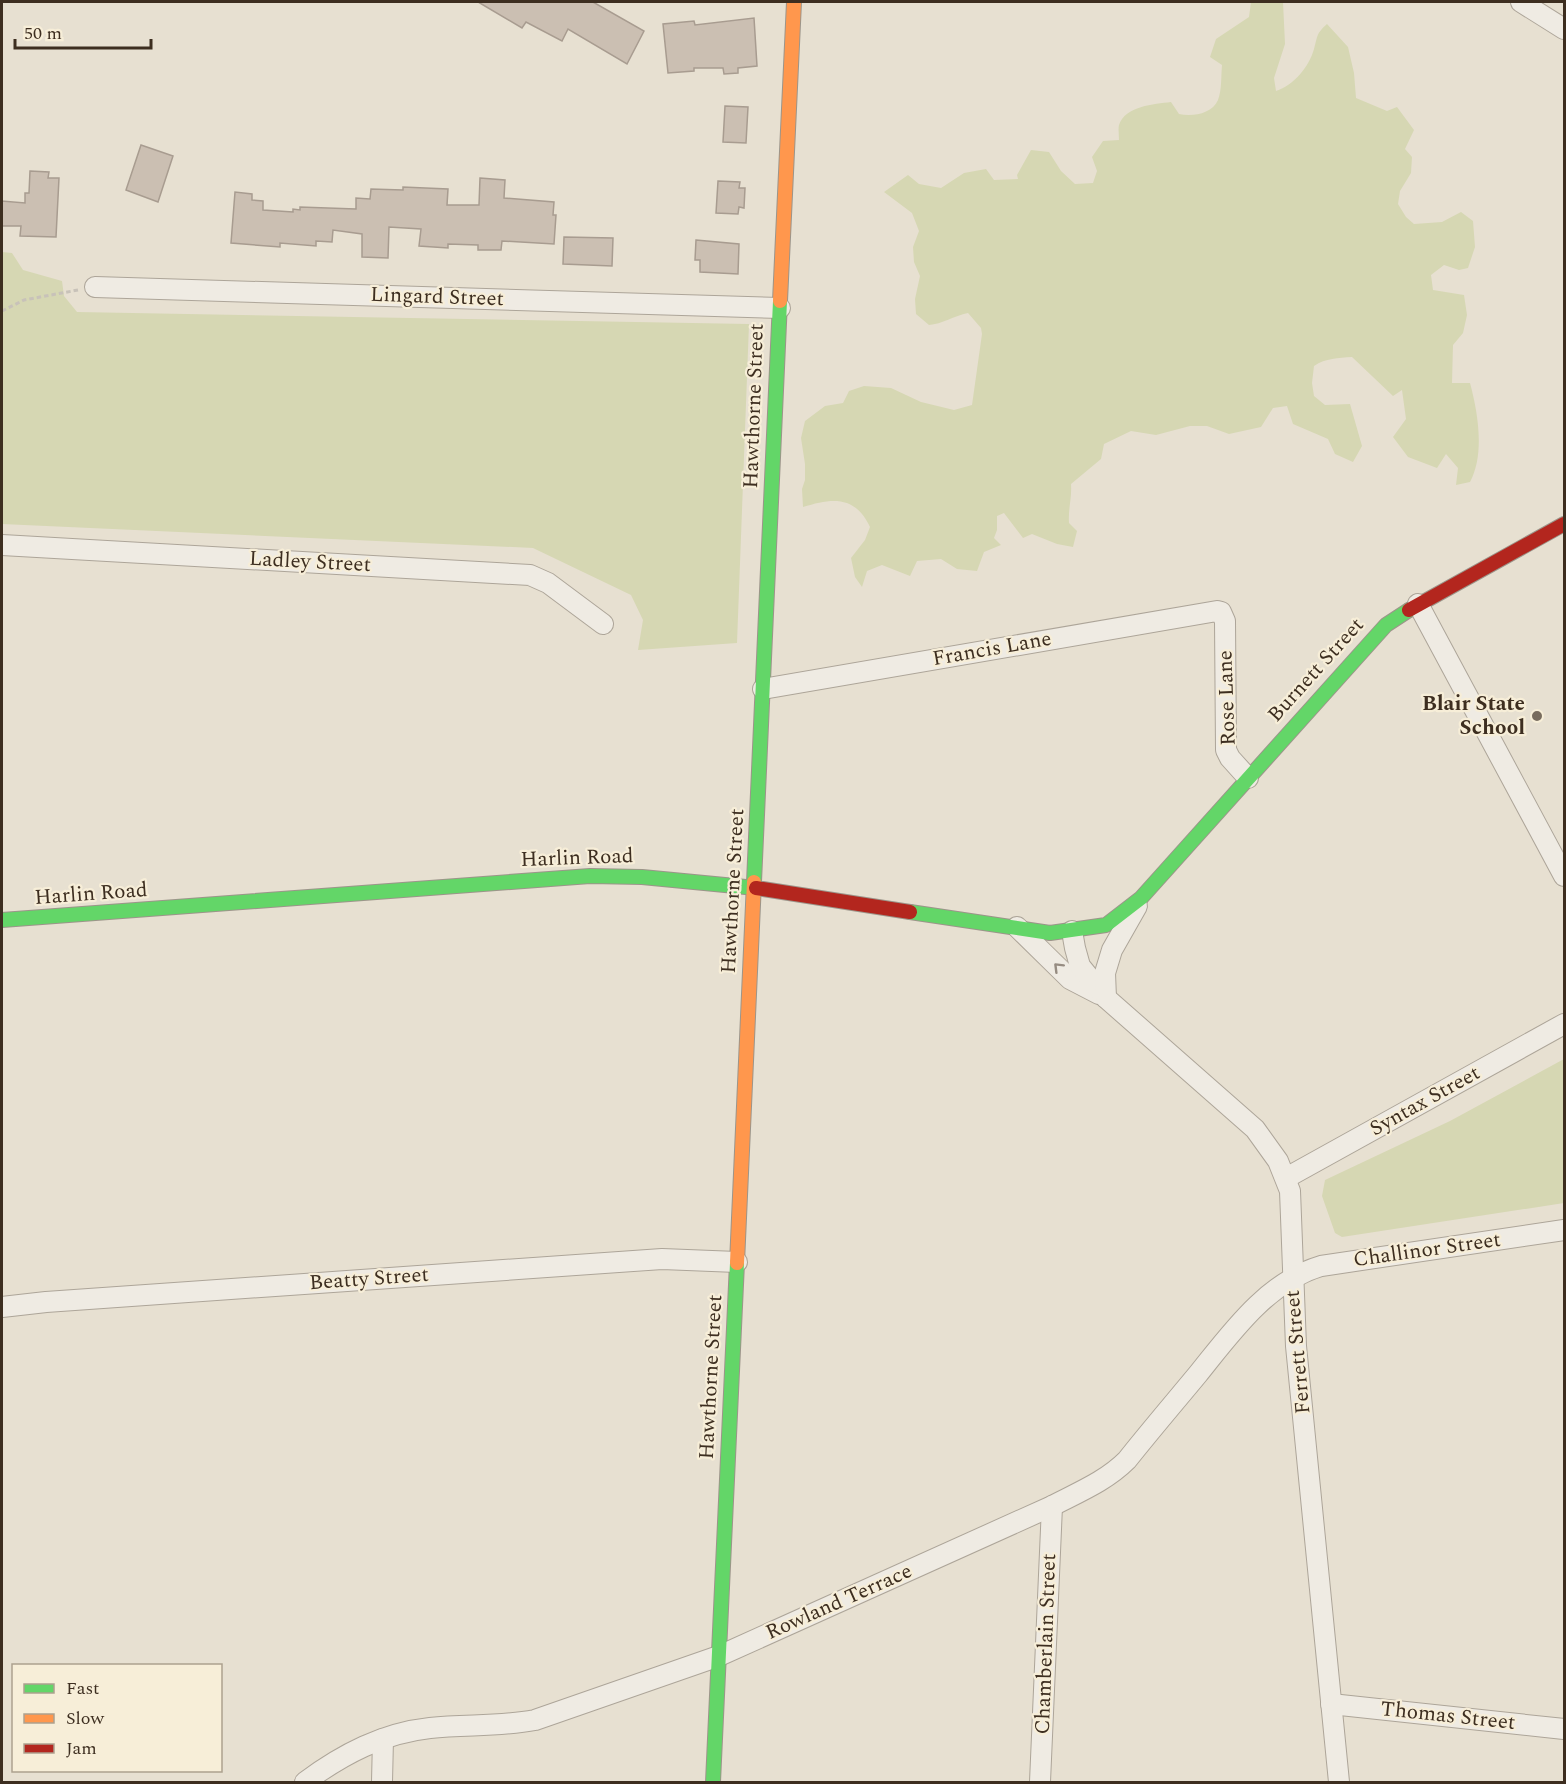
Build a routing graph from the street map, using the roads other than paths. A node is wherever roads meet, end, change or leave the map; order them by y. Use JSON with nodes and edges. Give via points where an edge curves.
{"nodes":[{"id":1,"x":794,"y":2,"type":"edge"},
{"id":2,"x":1521,"y":2,"type":"edge"},
{"id":3,"x":1564,"y":29,"type":"edge"},
{"id":4,"x":95,"y":287,"type":"road end"},
{"id":5,"x":780,"y":308,"type":"junction"},
{"id":6,"x":1564,"y":524,"type":"edge"},
{"id":7,"x":2,"y":545,"type":"edge"},
{"id":8,"x":1418,"y":604,"type":"junction"},
{"id":9,"x":1221,"y":612,"type":"joint"},
{"id":10,"x":603,"y":624,"type":"dead end"},
{"id":11,"x":763,"y":689,"type":"junction"},
{"id":12,"x":1248,"y":778,"type":"junction"},
{"id":13,"x":1564,"y":876,"type":"edge"},
{"id":14,"x":755,"y":888,"type":"junction"},
{"id":15,"x":1141,"y":898,"type":"junction"},
{"id":16,"x":2,"y":922,"type":"edge"},
{"id":17,"x":1017,"y":927,"type":"junction"},
{"id":18,"x":1072,"y":930,"type":"junction"},
{"id":19,"x":1106,"y":998,"type":"junction"},
{"id":20,"x":1564,"y":1024,"type":"edge"},
{"id":21,"x":1286,"y":1178,"type":"junction"},
{"id":22,"x":1564,"y":1230,"type":"edge"},
{"id":23,"x":737,"y":1262,"type":"junction"},
{"id":24,"x":1292,"y":1278,"type":"junction"},
{"id":25,"x":2,"y":1307,"type":"edge"},
{"id":26,"x":1052,"y":1506,"type":"junction"},
{"id":27,"x":719,"y":1656,"type":"junction"},
{"id":28,"x":1331,"y":1704,"type":"junction"},
{"id":29,"x":1564,"y":1729,"type":"edge"},
{"id":30,"x":383,"y":1739,"type":"junction"},
{"id":31,"x":305,"y":1782,"type":"edge"},
{"id":32,"x":382,"y":1782,"type":"edge"},
{"id":33,"x":713,"y":1782,"type":"edge"},
{"id":34,"x":1040,"y":1782,"type":"edge"},
{"id":35,"x":1338,"y":1782,"type":"edge"}],
"edges":[{"from":1,"to":5,"type":"street","name":"Hawthorne Street"},
{"from":2,"to":3,"type":"street"},
{"from":4,"to":5,"type":"street","name":"Lingard Street"},
{"from":5,"to":11,"type":"street","name":"Hawthorne Street"},
{"from":6,"to":8,"type":"street","name":"Burnett Street"},
{"from":7,"to":10,"type":"street","name":"Ladley Street","via":[[530,575],[548,583]]},
{"from":8,"to":12,"type":"street","name":"Burnett Street","via":[[1379,631]]},
{"from":8,"to":13,"type":"street"},
{"from":9,"to":11,"type":"street","name":"Francis Lane"},
{"from":9,"to":12,"type":"street","name":"Rose Lane","via":[[1225,621],[1226,750]]},
{"from":11,"to":14,"type":"street","name":"Hawthorne Street"},
{"from":12,"to":15,"type":"street","name":"Burnett Street"},
{"from":14,"to":16,"type":"street","name":"Harlin Road","via":[[590,876]]},
{"from":14,"to":17,"type":"street","name":"Harlin Road"},
{"from":14,"to":23,"type":"street","name":"Hawthorne Street"},
{"from":15,"to":18,"type":"street","name":"Harlin Road","via":[[1106,925]]},
{"from":15,"to":19,"type":"street","via":[[1112,950],[1105,973]]},
{"from":17,"to":18,"type":"street","name":"Harlin Road","via":[[1050,933]]},
{"from":19,"to":17,"type":"street","one_way":true,"via":[[1070,979]]},
{"from":18,"to":19,"type":"street","name":"Ferrett Street","via":[[1080,966]]},
{"from":19,"to":21,"type":"street","name":"Ferrett Street","via":[[1255,1129]]},
{"from":20,"to":21,"type":"street","name":"Syntax Street"},
{"from":21,"to":24,"type":"street","name":"Ferrett Street","via":[[1292,1206]]},
{"from":22,"to":24,"type":"street","name":"Challinor Street","via":[[1321,1266]]},
{"from":23,"to":25,"type":"street","name":"Beatty Street","via":[[662,1259]]},
{"from":23,"to":27,"type":"street","name":"Hawthorne Street"},
{"from":24,"to":26,"type":"street","name":"Rowland Terrace","via":[[1250,1312],[1119,1468]]},
{"from":24,"to":28,"type":"street","name":"Ferrett Street"},
{"from":26,"to":27,"type":"street","name":"Rowland Terrace"},
{"from":26,"to":34,"type":"street","name":"Chamberlain Street"},
{"from":27,"to":30,"type":"street","name":"Rowland Terrace","via":[[535,1720],[429,1728]]},
{"from":27,"to":33,"type":"street","name":"Hawthorne Street"},
{"from":28,"to":29,"type":"street","name":"Thomas Street"},
{"from":28,"to":35,"type":"street","name":"Ferrett Street"},
{"from":30,"to":31,"type":"street","name":"Rowland Terrace","via":[[330,1764]]},
{"from":30,"to":32,"type":"street"}]}
